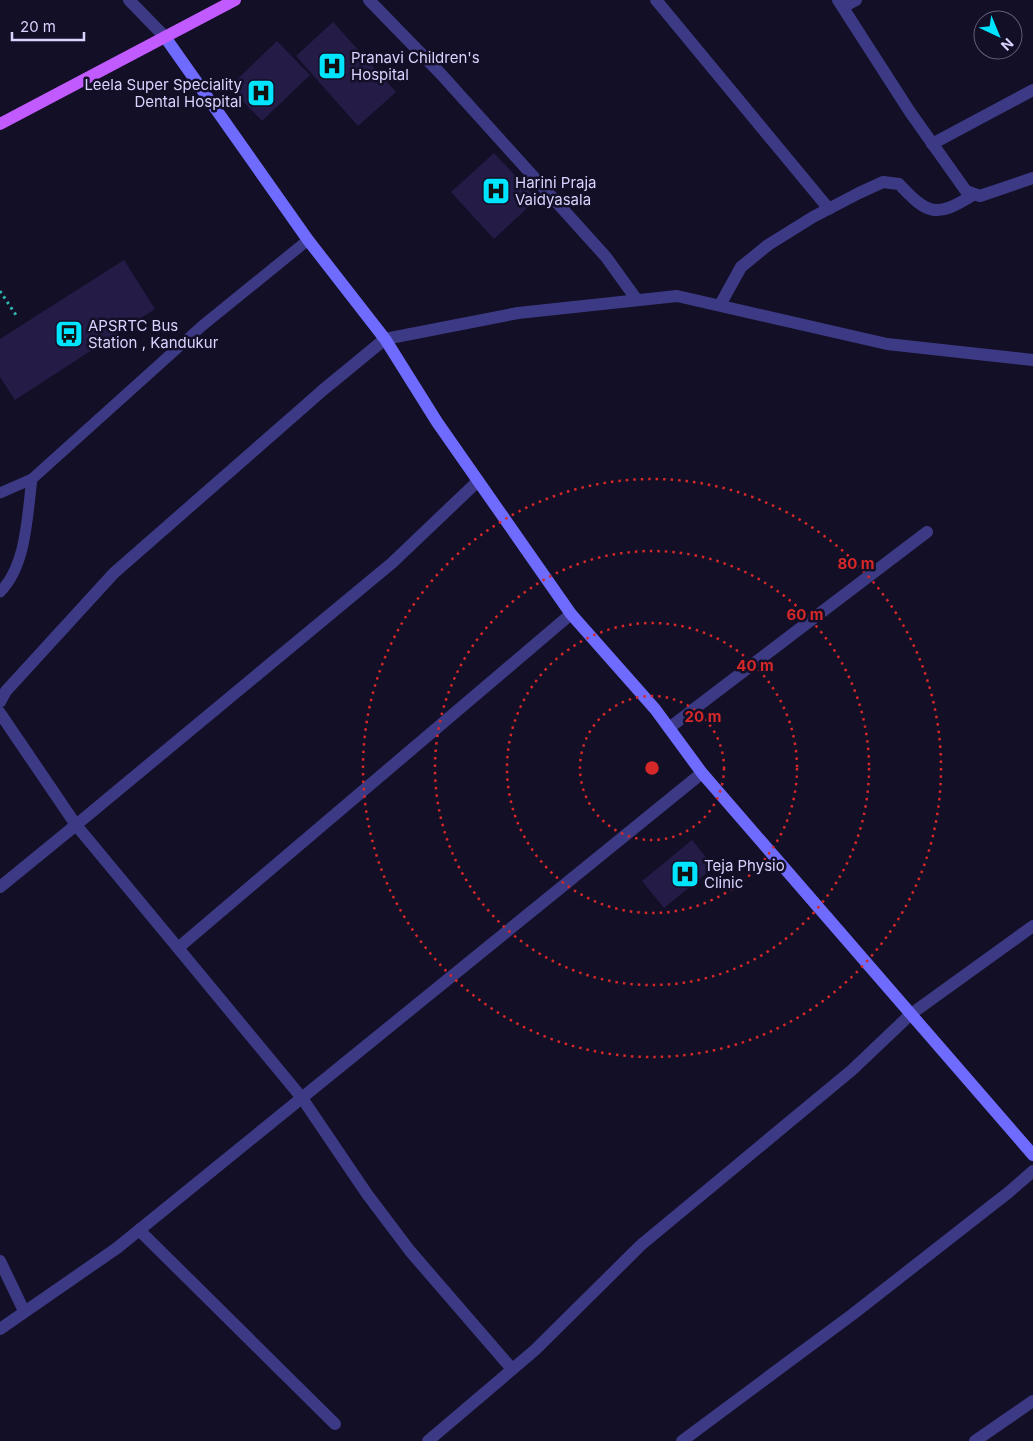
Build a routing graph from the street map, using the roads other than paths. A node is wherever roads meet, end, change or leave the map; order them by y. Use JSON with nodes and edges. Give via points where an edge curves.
{"nodes":[{"id":1,"x":129,"y":0,"type":"edge"},
{"id":2,"x":235,"y":0,"type":"edge"},
{"id":3,"x":370,"y":0,"type":"edge"},
{"id":4,"x":656,"y":0,"type":"edge"},
{"id":5,"x":856,"y":0,"type":"edge"},
{"id":6,"x":840,"y":4,"type":"edge"},
{"id":7,"x":165,"y":37,"type":"junction"},
{"id":8,"x":1033,"y":90,"type":"edge"},
{"id":9,"x":0,"y":124,"type":"edge"},
{"id":10,"x":932,"y":144,"type":"junction"},
{"id":11,"x":1033,"y":178,"type":"edge"},
{"id":12,"x":973,"y":195,"type":"junction"},
{"id":13,"x":829,"y":209,"type":"junction"},
{"id":14,"x":308,"y":240,"type":"junction"},
{"id":15,"x":637,"y":300,"type":"junction"},
{"id":16,"x":720,"y":305,"type":"junction"},
{"id":17,"x":385,"y":339,"type":"junction"},
{"id":18,"x":1033,"y":360,"type":"edge"},
{"id":19,"x":32,"y":479,"type":"junction"},
{"id":20,"x":478,"y":481,"type":"junction"},
{"id":21,"x":0,"y":493,"type":"edge"},
{"id":22,"x":927,"y":532,"type":"dead end"},
{"id":23,"x":0,"y":592,"type":"edge"},
{"id":24,"x":572,"y":614,"type":"junction"},
{"id":25,"x":0,"y":702,"type":"edge"},
{"id":26,"x":0,"y":713,"type":"edge"},
{"id":27,"x":669,"y":728,"type":"junction"},
{"id":28,"x":702,"y":773,"type":"junction"},
{"id":29,"x":76,"y":825,"type":"junction"},
{"id":30,"x":0,"y":886,"type":"edge"},
{"id":31,"x":1033,"y":926,"type":"edge"},
{"id":32,"x":178,"y":948,"type":"junction"},
{"id":33,"x":911,"y":1014,"type":"junction"},
{"id":34,"x":302,"y":1098,"type":"junction"},
{"id":35,"x":1033,"y":1155,"type":"edge"},
{"id":36,"x":1033,"y":1171,"type":"edge"},
{"id":37,"x":139,"y":1230,"type":"junction"},
{"id":38,"x":0,"y":1261,"type":"edge"},
{"id":39,"x":24,"y":1311,"type":"junction"},
{"id":40,"x":0,"y":1329,"type":"edge"},
{"id":41,"x":512,"y":1369,"type":"junction"},
{"id":42,"x":1033,"y":1401,"type":"edge"},
{"id":43,"x":335,"y":1424,"type":"dead end"},
{"id":44,"x":428,"y":1441,"type":"edge"},
{"id":45,"x":682,"y":1441,"type":"edge"},
{"id":46,"x":974,"y":1441,"type":"edge"}],
"edges":[{"from":1,"to":7,"type":"street"},
{"from":2,"to":7,"type":"main road"},
{"from":3,"to":15,"type":"street","via":[[606,257]]},
{"from":4,"to":13,"type":"street"},
{"from":5,"to":6,"type":"street"},
{"from":6,"to":10,"type":"street"},
{"from":7,"to":9,"type":"main road"},
{"from":7,"to":14,"type":"street"},
{"from":8,"to":10,"type":"street"},
{"from":10,"to":12,"type":"street","via":[[966,191]]},
{"from":11,"to":12,"type":"street","via":[[980,196]]},
{"from":12,"to":13,"type":"street","via":[[951,208],[937,211],[917,203],[899,184],[883,182]]},
{"from":13,"to":16,"type":"street","via":[[768,245],[742,267]]},
{"from":14,"to":17,"type":"street"},
{"from":14,"to":19,"type":"lane","via":[[202,326]]},
{"from":15,"to":16,"type":"street","via":[[677,296]]},
{"from":15,"to":17,"type":"street","via":[[518,313]]},
{"from":16,"to":18,"type":"street","via":[[887,344]]},
{"from":17,"to":20,"type":"street"},
{"from":17,"to":25,"type":"street","via":[[114,573],[6,691]]},
{"from":19,"to":21,"type":"lane"},
{"from":19,"to":23,"type":"lane","via":[[21,553],[9,583]]},
{"from":20,"to":24,"type":"street"},
{"from":20,"to":29,"type":"street","via":[[392,563]]},
{"from":22,"to":27,"type":"street"},
{"from":24,"to":27,"type":"street"},
{"from":24,"to":32,"type":"street"},
{"from":26,"to":29,"type":"street"},
{"from":27,"to":28,"type":"street"},
{"from":28,"to":33,"type":"street"},
{"from":28,"to":34,"type":"street"},
{"from":29,"to":30,"type":"street"},
{"from":29,"to":32,"type":"street"},
{"from":31,"to":33,"type":"street"},
{"from":32,"to":34,"type":"street"},
{"from":33,"to":35,"type":"street"},
{"from":33,"to":41,"type":"street","via":[[852,1070],[641,1245]]},
{"from":34,"to":37,"type":"street"},
{"from":34,"to":41,"type":"street","via":[[367,1194],[410,1250]]},
{"from":36,"to":45,"type":"street","via":[[868,1302]]},
{"from":37,"to":39,"type":"street"},
{"from":37,"to":43,"type":"street"},
{"from":38,"to":39,"type":"street"},
{"from":39,"to":40,"type":"street"},
{"from":41,"to":44,"type":"street"},
{"from":42,"to":46,"type":"street"}]}
